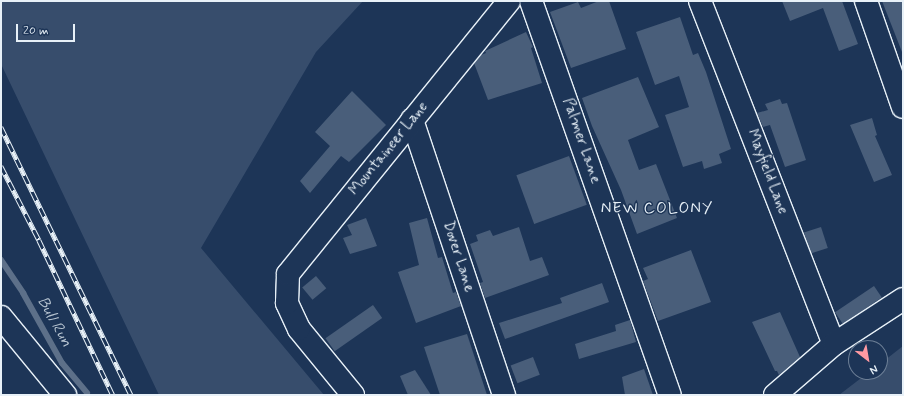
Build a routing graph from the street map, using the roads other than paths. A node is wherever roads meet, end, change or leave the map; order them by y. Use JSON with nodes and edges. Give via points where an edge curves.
{"nodes":[{"id":1,"x":509,"y":1,"type":"edge"},
{"id":2,"x":531,"y":1,"type":"edge"},
{"id":3,"x":700,"y":1,"type":"edge"},
{"id":4,"x":866,"y":1,"type":"edge"},
{"id":5,"x":903,"y":107,"type":"edge"},
{"id":6,"x":412,"y":120,"type":"junction"},
{"id":7,"x":903,"y":299,"type":"edge"},
{"id":8,"x":1,"y":318,"type":"edge"},
{"id":9,"x":834,"y":344,"type":"junction"},
{"id":10,"x":65,"y":395,"type":"edge"},
{"id":11,"x":353,"y":395,"type":"edge"},
{"id":12,"x":504,"y":395,"type":"edge"},
{"id":13,"x":670,"y":395,"type":"edge"},
{"id":14,"x":775,"y":395,"type":"edge"}],
"edges":[{"from":1,"to":6,"type":"street","name":"Mountaineer Lane"},
{"from":2,"to":13,"type":"street","name":"Palmer Lane"},
{"from":3,"to":9,"type":"street","name":"Mayfield Lane"},
{"from":4,"to":5,"type":"street"},
{"from":6,"to":11,"type":"street","name":"Mountaineer Lane","via":[[288,274],[287,303],[299,329]]},
{"from":6,"to":12,"type":"street","name":"Dover Lane"},
{"from":7,"to":9,"type":"street"},
{"from":8,"to":10,"type":"street"},
{"from":9,"to":14,"type":"street"}]}
